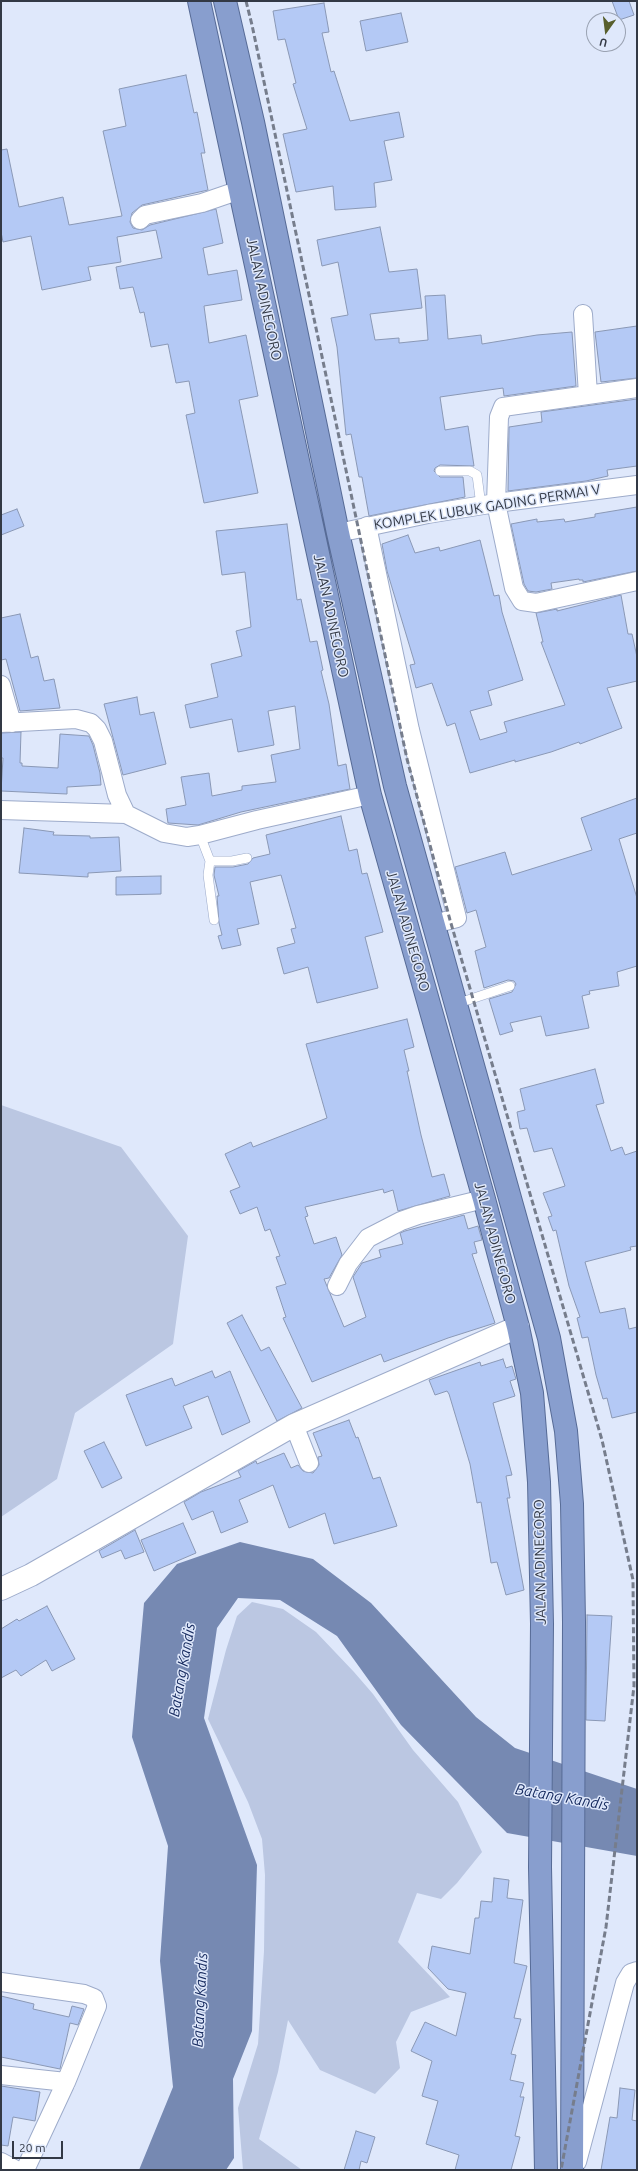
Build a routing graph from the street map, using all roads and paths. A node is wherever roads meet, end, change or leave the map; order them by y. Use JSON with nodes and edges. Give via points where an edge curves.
{"nodes":[{"id":1,"x":199,"y":1,"type":"edge"},
{"id":2,"x":225,"y":1,"type":"edge"},
{"id":3,"x":240,"y":63,"type":"junction"},
{"id":4,"x":214,"y":67,"type":"junction"},
{"id":5,"x":253,"y":122,"type":"junction"},
{"id":6,"x":227,"y":127,"type":"junction"},
{"id":7,"x":240,"y":190,"type":"junction"},
{"id":8,"x":140,"y":220,"type":"dead end"},
{"id":9,"x":583,"y":314,"type":"dead end"},
{"id":10,"x":637,"y":388,"type":"edge"},
{"id":11,"x":588,"y":395,"type":"junction"},
{"id":12,"x":440,"y":471,"type":"dead end"},
{"id":13,"x":637,"y":484,"type":"edge"},
{"id":14,"x":489,"y":504,"type":"junction"},
{"id":15,"x":367,"y":526,"type":"junction"},
{"id":16,"x":338,"y":533,"type":"junction"},
{"id":17,"x":637,"y":581,"type":"edge"},
{"id":18,"x":1,"y":685,"type":"edge"},
{"id":19,"x":6,"y":723,"type":"edge"},
{"id":20,"x":370,"y":796,"type":"junction"},
{"id":21,"x":1,"y":810,"type":"edge"},
{"id":22,"x":126,"y":814,"type":"junction"},
{"id":23,"x":200,"y":835,"type":"junction"},
{"id":24,"x":247,"y":858,"type":"dead end"},
{"id":25,"x":210,"y":861,"type":"junction"},
{"id":26,"x":416,"y":861,"type":"junction"},
{"id":27,"x":390,"y":868,"type":"junction"},
{"id":28,"x":214,"y":920,"type":"dead end"},
{"id":29,"x":434,"y":924,"type":"junction"},
{"id":30,"x":510,"y":986,"type":"dead end"},
{"id":31,"x":456,"y":1004,"type":"junction"},
{"id":32,"x":484,"y":1199,"type":"junction"},
{"id":33,"x":337,"y":1286,"type":"dead end"},
{"id":34,"x":518,"y":1327,"type":"junction"},
{"id":35,"x":294,"y":1425,"type":"junction"},
{"id":36,"x":309,"y":1463,"type":"dead end"},
{"id":37,"x":1,"y":1589,"type":"edge"},
{"id":38,"x":635,"y":1967,"type":"edge"},
{"id":39,"x":1,"y":1982,"type":"edge"},
{"id":40,"x":1,"y":2075,"type":"edge"},
{"id":41,"x":66,"y":2082,"type":"junction"},
{"id":42,"x":1,"y":2162,"type":"edge"},
{"id":43,"x":16,"y":2170,"type":"edge"},
{"id":44,"x":25,"y":2170,"type":"edge"},
{"id":45,"x":546,"y":2170,"type":"edge"},
{"id":46,"x":573,"y":2170,"type":"edge"}],
"edges":[{"from":1,"to":4,"type":"highway","name":"JALAN ADINEGORO"},
{"from":2,"to":3,"type":"highway","name":"JALAN ADINEGORO"},
{"from":3,"to":4,"type":"highway","via":[[228,70]]},
{"from":3,"to":5,"type":"highway","name":"JALAN ADINEGORO"},
{"from":4,"to":6,"type":"highway","name":"JALAN ADINEGORO"},
{"from":5,"to":6,"type":"highway","via":[[237,118]]},
{"from":5,"to":16,"type":"highway","name":"JALAN ADINEGORO"},
{"from":6,"to":7,"type":"highway","name":"JALAN ADINEGORO"},
{"from":7,"to":8,"type":"street","via":[[202,203],[145,215]]},
{"from":7,"to":20,"type":"highway","name":"JALAN ADINEGORO"},
{"from":9,"to":11,"type":"street"},
{"from":10,"to":11,"type":"street"},
{"from":11,"to":14,"type":"street","via":[[503,407],[499,417]]},
{"from":12,"to":14,"type":"lane","via":[[470,471],[477,475]]},
{"from":13,"to":14,"type":"street","name":"KOMPLEK LUBUK GADING PERMAI V"},
{"from":14,"to":15,"type":"street","name":"KOMPLEK LUBUK GADING PERMAI V"},
{"from":14,"to":17,"type":"street","via":[[514,588],[522,601],[536,603]]},
{"from":15,"to":16,"type":"street","name":"KOMPLEK LUBUK GADING PERMAI V"},
{"from":15,"to":29,"type":"street","via":[[412,737],[457,918]]},
{"from":16,"to":26,"type":"highway","name":"JALAN ADINEGORO","via":[[395,786]]},
{"from":18,"to":19,"type":"street"},
{"from":19,"to":22,"type":"street","via":[[76,719],[91,723],[103,740],[117,795]]},
{"from":20,"to":23,"type":"street"},
{"from":20,"to":27,"type":"highway","name":"JALAN ADINEGORO"},
{"from":21,"to":22,"type":"street"},
{"from":22,"to":23,"type":"street","via":[[164,833],[187,837]]},
{"from":23,"to":25,"type":"lane"},
{"from":24,"to":25,"type":"lane"},
{"from":25,"to":28,"type":"lane","via":[[208,876]]},
{"from":26,"to":27,"type":"highway"},
{"from":26,"to":29,"type":"highway","name":"JALAN ADINEGORO"},
{"from":27,"to":32,"type":"highway","name":"JALAN ADINEGORO"},
{"from":29,"to":31,"type":"highway","name":"JALAN ADINEGORO"},
{"from":30,"to":31,"type":"lane"},
{"from":31,"to":46,"type":"highway","name":"JALAN ADINEGORO","via":[[549,1338],[566,1431],[572,1504],[574,1622]]},
{"from":32,"to":33,"type":"street","via":[[401,1221],[368,1238],[348,1264]]},
{"from":32,"to":34,"type":"highway","name":"JALAN ADINEGORO"},
{"from":34,"to":35,"type":"street"},
{"from":34,"to":45,"type":"highway","name":"JALAN ADINEGORO","via":[[532,1393],[539,1482],[542,1624],[540,1867]]},
{"from":35,"to":36,"type":"street"},
{"from":35,"to":37,"type":"street","via":[[38,1571]]},
{"from":38,"to":46,"type":"street","via":[[626,1983]]},
{"from":39,"to":41,"type":"street","via":[[84,1994],[94,1998],[97,2006],[95,2013]]},
{"from":40,"to":41,"type":"street"},
{"from":41,"to":44,"type":"street"},
{"from":42,"to":43,"type":"street"}]}
